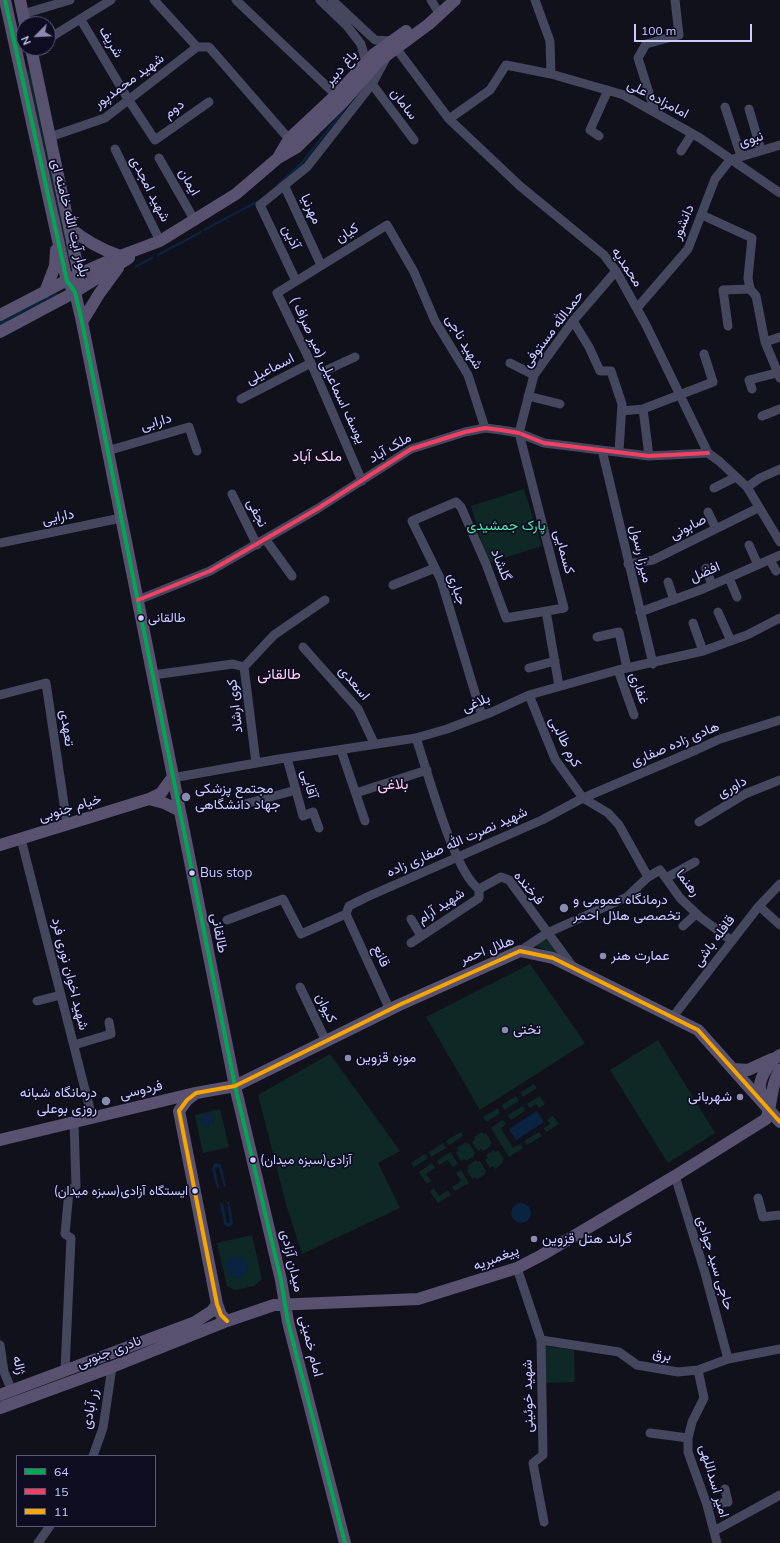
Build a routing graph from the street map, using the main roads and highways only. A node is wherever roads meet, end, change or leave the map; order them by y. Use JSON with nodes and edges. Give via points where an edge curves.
{"nodes":[{"id":1,"x":5,"y":0,"type":"edge"},
{"id":2,"x":455,"y":0,"type":"edge"},
{"id":3,"x":391,"y":48,"type":"junction"},
{"id":4,"x":33,"y":56,"type":"edge"},
{"id":5,"x":278,"y":158,"type":"junction"},
{"id":6,"x":65,"y":212,"type":"junction"},
{"id":7,"x":52,"y":217,"type":"junction"},
{"id":8,"x":69,"y":227,"type":"junction"},
{"id":9,"x":58,"y":239,"type":"junction"},
{"id":10,"x":121,"y":259,"type":"junction"},
{"id":11,"x":79,"y":274,"type":"junction"},
{"id":12,"x":67,"y":281,"type":"junction"},
{"id":13,"x":45,"y":292,"type":"junction"},
{"id":14,"x":75,"y":292,"type":"junction"},
{"id":15,"x":0,"y":316,"type":"edge"},
{"id":16,"x":82,"y":322,"type":"junction"},
{"id":17,"x":0,"y":332,"type":"edge"},
{"id":18,"x":172,"y":778,"type":"junction"},
{"id":19,"x":149,"y":799,"type":"junction"},
{"id":20,"x":180,"y":811,"type":"junction"},
{"id":21,"x":0,"y":845,"type":"edge"},
{"id":22,"x":778,"y":1056,"type":"edge"},
{"id":23,"x":734,"y":1070,"type":"junction"},
{"id":24,"x":780,"y":1070,"type":"edge"},
{"id":25,"x":235,"y":1086,"type":"junction"},
{"id":26,"x":760,"y":1089,"type":"junction"},
{"id":27,"x":196,"y":1093,"type":"junction"},
{"id":28,"x":780,"y":1101,"type":"edge"},
{"id":29,"x":770,"y":1110,"type":"junction"},
{"id":30,"x":780,"y":1122,"type":"edge"},
{"id":31,"x":0,"y":1140,"type":"edge"},
{"id":32,"x":286,"y":1304,"type":"junction"},
{"id":33,"x":214,"y":1308,"type":"junction"},
{"id":34,"x":222,"y":1323,"type":"junction"},
{"id":35,"x":0,"y":1395,"type":"edge"},
{"id":36,"x":0,"y":1408,"type":"edge"},
{"id":37,"x":345,"y":1543,"type":"edge"},
{"id":38,"x":350,"y":1543,"type":"edge"}],
"edges":[{"from":1,"to":7,"type":"main road","name":"بلوار آیت الله خامنه ای"},
{"from":2,"to":3,"type":"main road","name":"باغ دبیر","via":[[439,13],[426,18]]},
{"from":3,"to":5,"type":"main road","name":"باغ دبیر","via":[[343,102],[297,147]]},
{"from":3,"to":5,"type":"main road","name":"باغ دبیر","via":[[366,62],[289,140]]},
{"from":4,"to":6,"type":"main road","name":"بلوار آیت الله خامنه ای"},
{"from":5,"to":10,"type":"main road","name":"باغ دبیر","via":[[236,194],[160,241]]},
{"from":6,"to":7,"type":"main road","via":[[60,220]]},
{"from":6,"to":8,"type":"main road","name":"بلوار آیت الله خامنه ای"},
{"from":7,"to":9,"type":"main road","name":"بلوار آیت الله خامنه ای"},
{"from":8,"to":10,"type":"main road","via":[[84,240]]},
{"from":8,"to":11,"type":"main road","name":"بلوار آیت الله خامنه ای"},
{"from":9,"to":12,"type":"main road","name":"بلوار آیت الله خامنه ای"},
{"from":9,"to":13,"type":"main road","via":[[55,266]]},
{"from":10,"to":11,"type":"main road"},
{"from":10,"to":14,"type":"main road"},
{"from":10,"to":16,"type":"main road"},
{"from":11,"to":12,"type":"main road"},
{"from":11,"to":14,"type":"main road","name":"بلوار آیت الله خامنه ای"},
{"from":12,"to":13,"type":"main road"},
{"from":12,"to":14,"type":"main road","name":"بلوار آیت الله خامنه ای"},
{"from":13,"to":15,"type":"main road"},
{"from":14,"to":16,"type":"main road","name":"طالقانی"},
{"from":14,"to":17,"type":"main road"},
{"from":16,"to":18,"type":"main road","name":"طالقانی"},
{"from":18,"to":19,"type":"main road","name":"خیام جنوبی","via":[[161,793]]},
{"from":18,"to":20,"type":"main road","name":"طالقانی"},
{"from":19,"to":20,"type":"main road"},
{"from":19,"to":21,"type":"main road","name":"خیام جنوبی"},
{"from":20,"to":25,"type":"main road","name":"طالقانی"},
{"from":22,"to":23,"type":"main road","via":[[753,1069]]},
{"from":22,"to":26,"type":"main road","via":[[763,1076]]},
{"from":23,"to":25,"type":"main road","name":"هلال احمر","via":[[698,1030],[553,958],[520,951],[390,1010]]},
{"from":23,"to":26,"type":"main road","name":"هلال احمر"},
{"from":24,"to":26,"type":"main road"},
{"from":25,"to":27,"type":"main road"},
{"from":25,"to":32,"type":"main road","name":"میدان آزادی"},
{"from":26,"to":28,"type":"main road","name":"هلال احمر"},
{"from":26,"to":29,"type":"main road"},
{"from":27,"to":31,"type":"main road","name":"فردوسی"},
{"from":27,"to":33,"type":"main road","via":[[179,1111]]},
{"from":29,"to":30,"type":"main road"},
{"from":29,"to":32,"type":"main road","name":"پیغمبریه","via":[[766,1119],[675,1176],[517,1268],[418,1299]]},
{"from":32,"to":34,"type":"main road","name":"میدان آزادی","via":[[274,1305]]},
{"from":32,"to":37,"type":"main road","name":"امام خمینی","via":[[288,1322]]},
{"from":32,"to":38,"type":"main road","name":"امام خمینی","via":[[295,1320]]},
{"from":33,"to":34,"type":"main road","via":[[221,1315]]},
{"from":33,"to":35,"type":"main road","name":"نادری جنوبی","via":[[195,1322]]},
{"from":34,"to":36,"type":"main road","name":"نادری جنوبی"}]}
